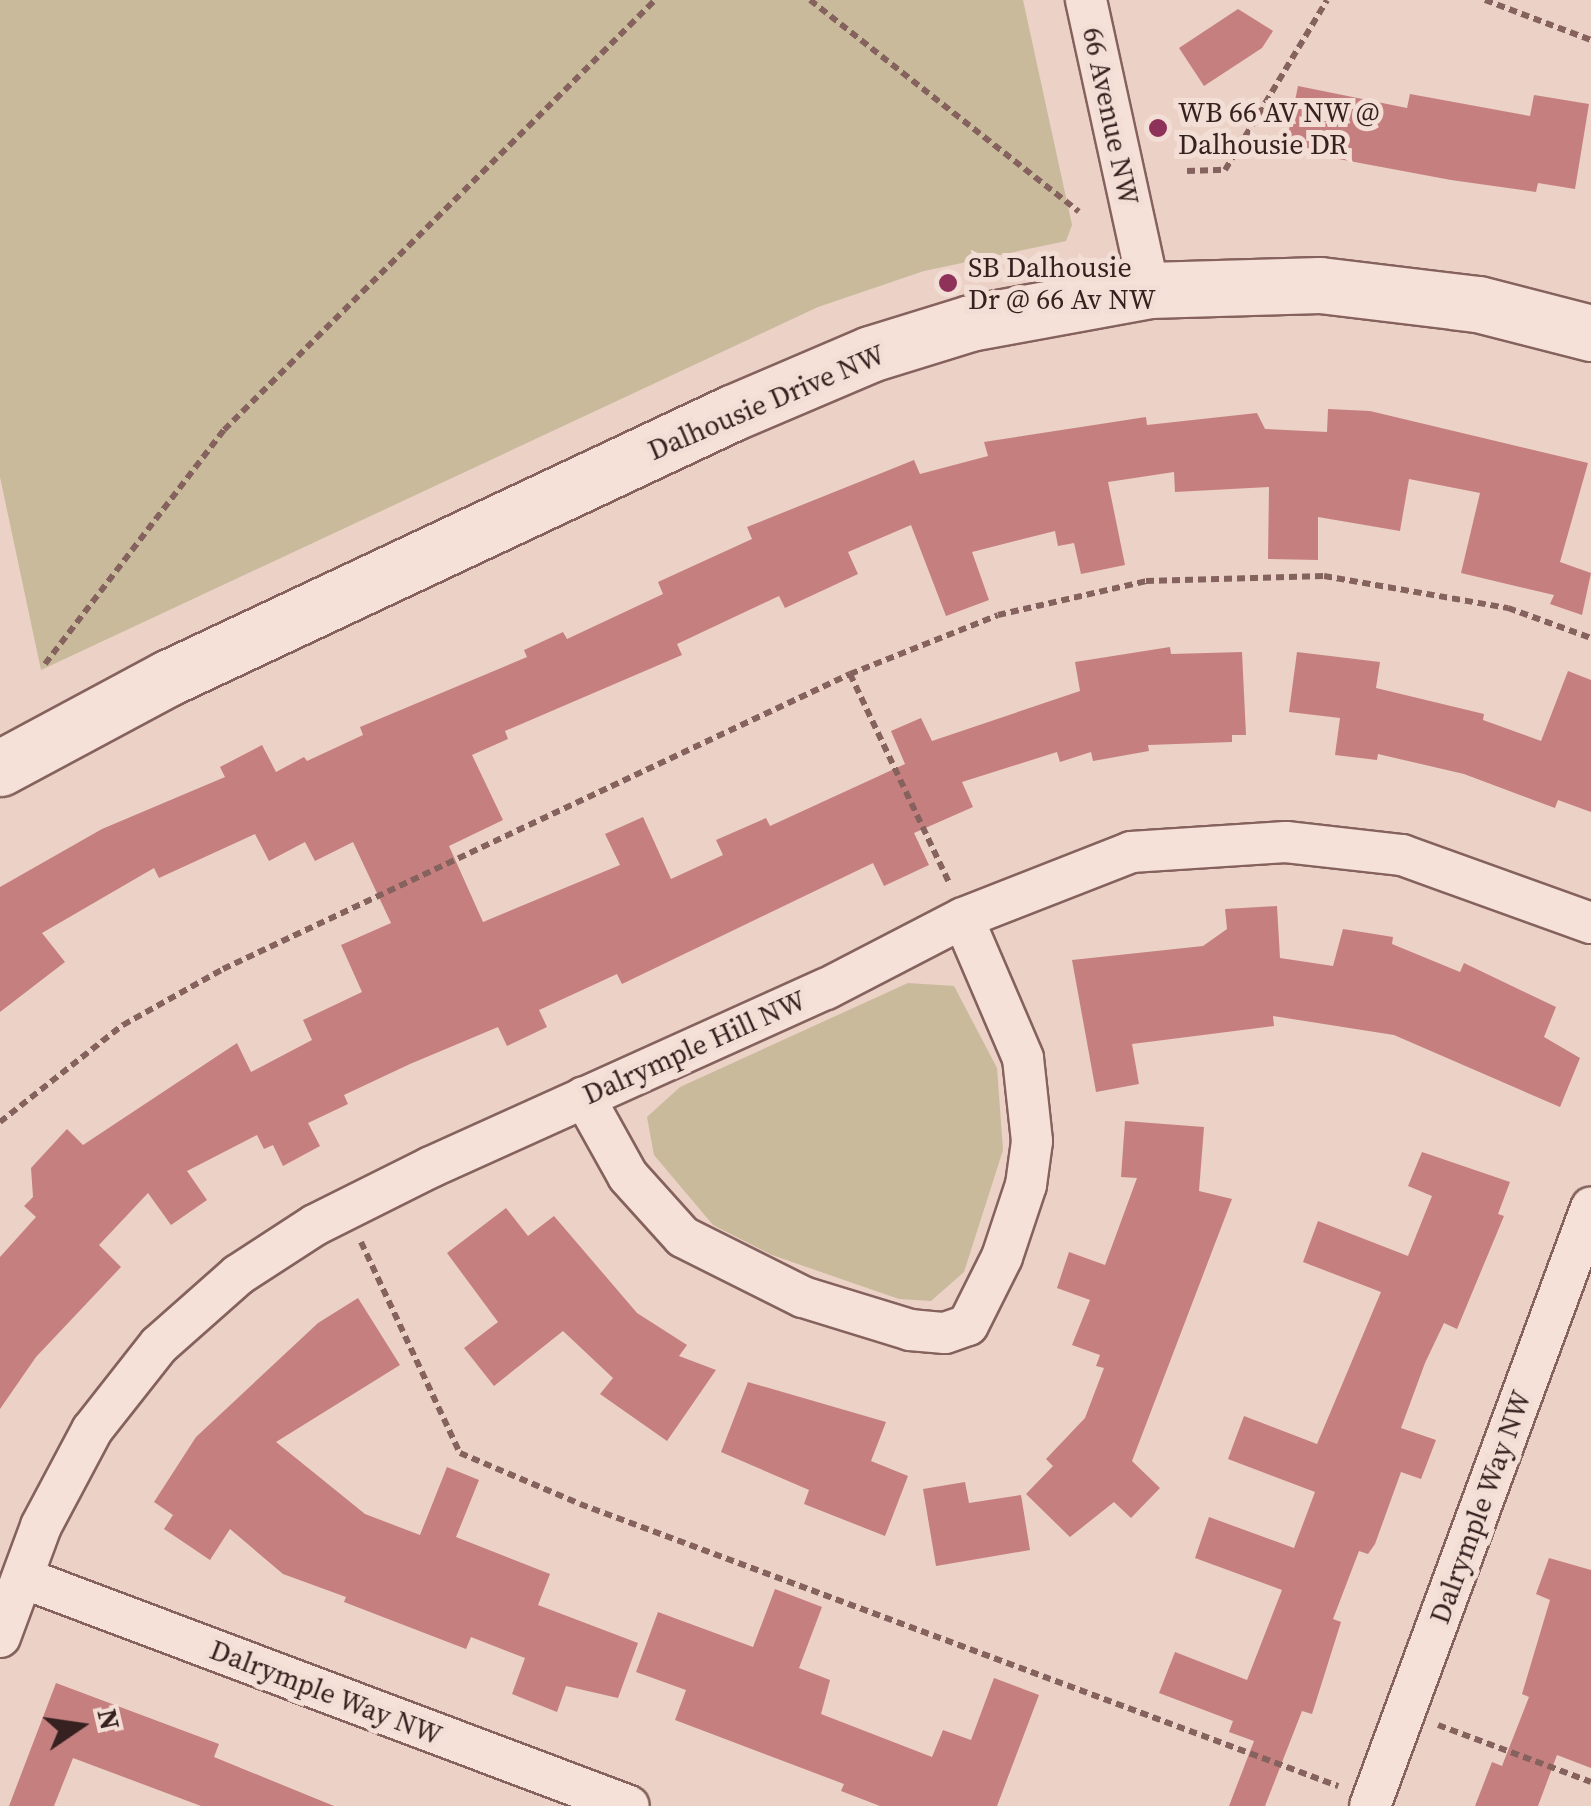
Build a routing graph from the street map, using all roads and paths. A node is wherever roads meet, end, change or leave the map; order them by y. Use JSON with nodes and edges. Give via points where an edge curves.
{"nodes":[{"id":1,"x":654,"y":0,"type":"edge"},
{"id":2,"x":810,"y":0,"type":"edge"},
{"id":3,"x":1086,"y":0,"type":"edge"},
{"id":4,"x":1327,"y":0,"type":"edge"},
{"id":5,"x":1484,"y":0,"type":"edge"},
{"id":6,"x":1591,"y":40,"type":"edge"},
{"id":7,"x":1187,"y":170,"type":"dead end"},
{"id":8,"x":1079,"y":212,"type":"dead end"},
{"id":9,"x":1149,"y":290,"type":"junction"},
{"id":10,"x":1591,"y":333,"type":"edge"},
{"id":11,"x":1591,"y":638,"type":"edge"},
{"id":12,"x":45,"y":664,"type":"dead end"},
{"id":13,"x":850,"y":674,"type":"junction"},
{"id":14,"x":0,"y":768,"type":"edge"},
{"id":15,"x":964,"y":918,"type":"junction"},
{"id":16,"x":1591,"y":923,"type":"edge"},
{"id":17,"x":584,"y":1096,"type":"junction"},
{"id":18,"x":0,"y":1122,"type":"edge"},
{"id":19,"x":1591,"y":1208,"type":"edge"},
{"id":20,"x":346,"y":1209,"type":"junction"},
{"id":21,"x":23,"y":1578,"type":"junction"},
{"id":22,"x":0,"y":1637,"type":"edge"},
{"id":23,"x":1404,"y":1713,"type":"junction"},
{"id":24,"x":1591,"y":1782,"type":"edge"},
{"id":25,"x":1371,"y":1802,"type":"edge"},
{"id":26,"x":628,"y":1806,"type":"edge"}],
"edges":[{"from":1,"to":12,"type":"path","via":[[224,430]]},
{"from":2,"to":8,"type":"path"},
{"from":3,"to":9,"type":"street","name":"66 Avenue NW"},
{"from":4,"to":7,"type":"path","via":[[1225,170]]},
{"from":5,"to":6,"type":"path"},
{"from":9,"to":10,"type":"street","name":"Dalhousie Drive NW","via":[[1320,285],[1396,292],[1478,304]]},
{"from":9,"to":14,"type":"street","name":"Dalhousie Drive NW","via":[[1040,306],[870,354],[312,610]]},
{"from":11,"to":13,"type":"path","via":[[1508,608],[1404,586],[1230,574],[1072,593]]},
{"from":13,"to":15,"type":"path"},
{"from":13,"to":18,"type":"path","via":[[223,969],[123,1026]]},
{"from":15,"to":16,"type":"street","name":"Dalrymple Hill NW","via":[[1132,852],[1286,842],[1402,855]]},
{"from":15,"to":17,"type":"street","name":"Dalrymple Hill NW","via":[[826,989]]},
{"from":15,"to":17,"type":"street","via":[[1023,1058],[1032,1141],[1026,1185],[1002,1257],[968,1324],[946,1333],[910,1330],[804,1297],[683,1236],[628,1176]]},
{"from":17,"to":20,"type":"street","name":"Dalrymple Hill NW"},
{"from":19,"to":23,"type":"street","name":"Dalrymple Way NW"},
{"from":20,"to":21,"type":"street","name":"Dalrymple Hill NW","via":[[238,1275],[158,1345],[64,1477]]},
{"from":20,"to":25,"type":"path","via":[[460,1453]]},
{"from":21,"to":22,"type":"street","name":"Dalrymple Hill NW"},
{"from":21,"to":26,"type":"street","name":"Dalrymple Way NW"},
{"from":23,"to":24,"type":"path"},
{"from":23,"to":25,"type":"street","name":"Dalrymple Way NW"}]}
